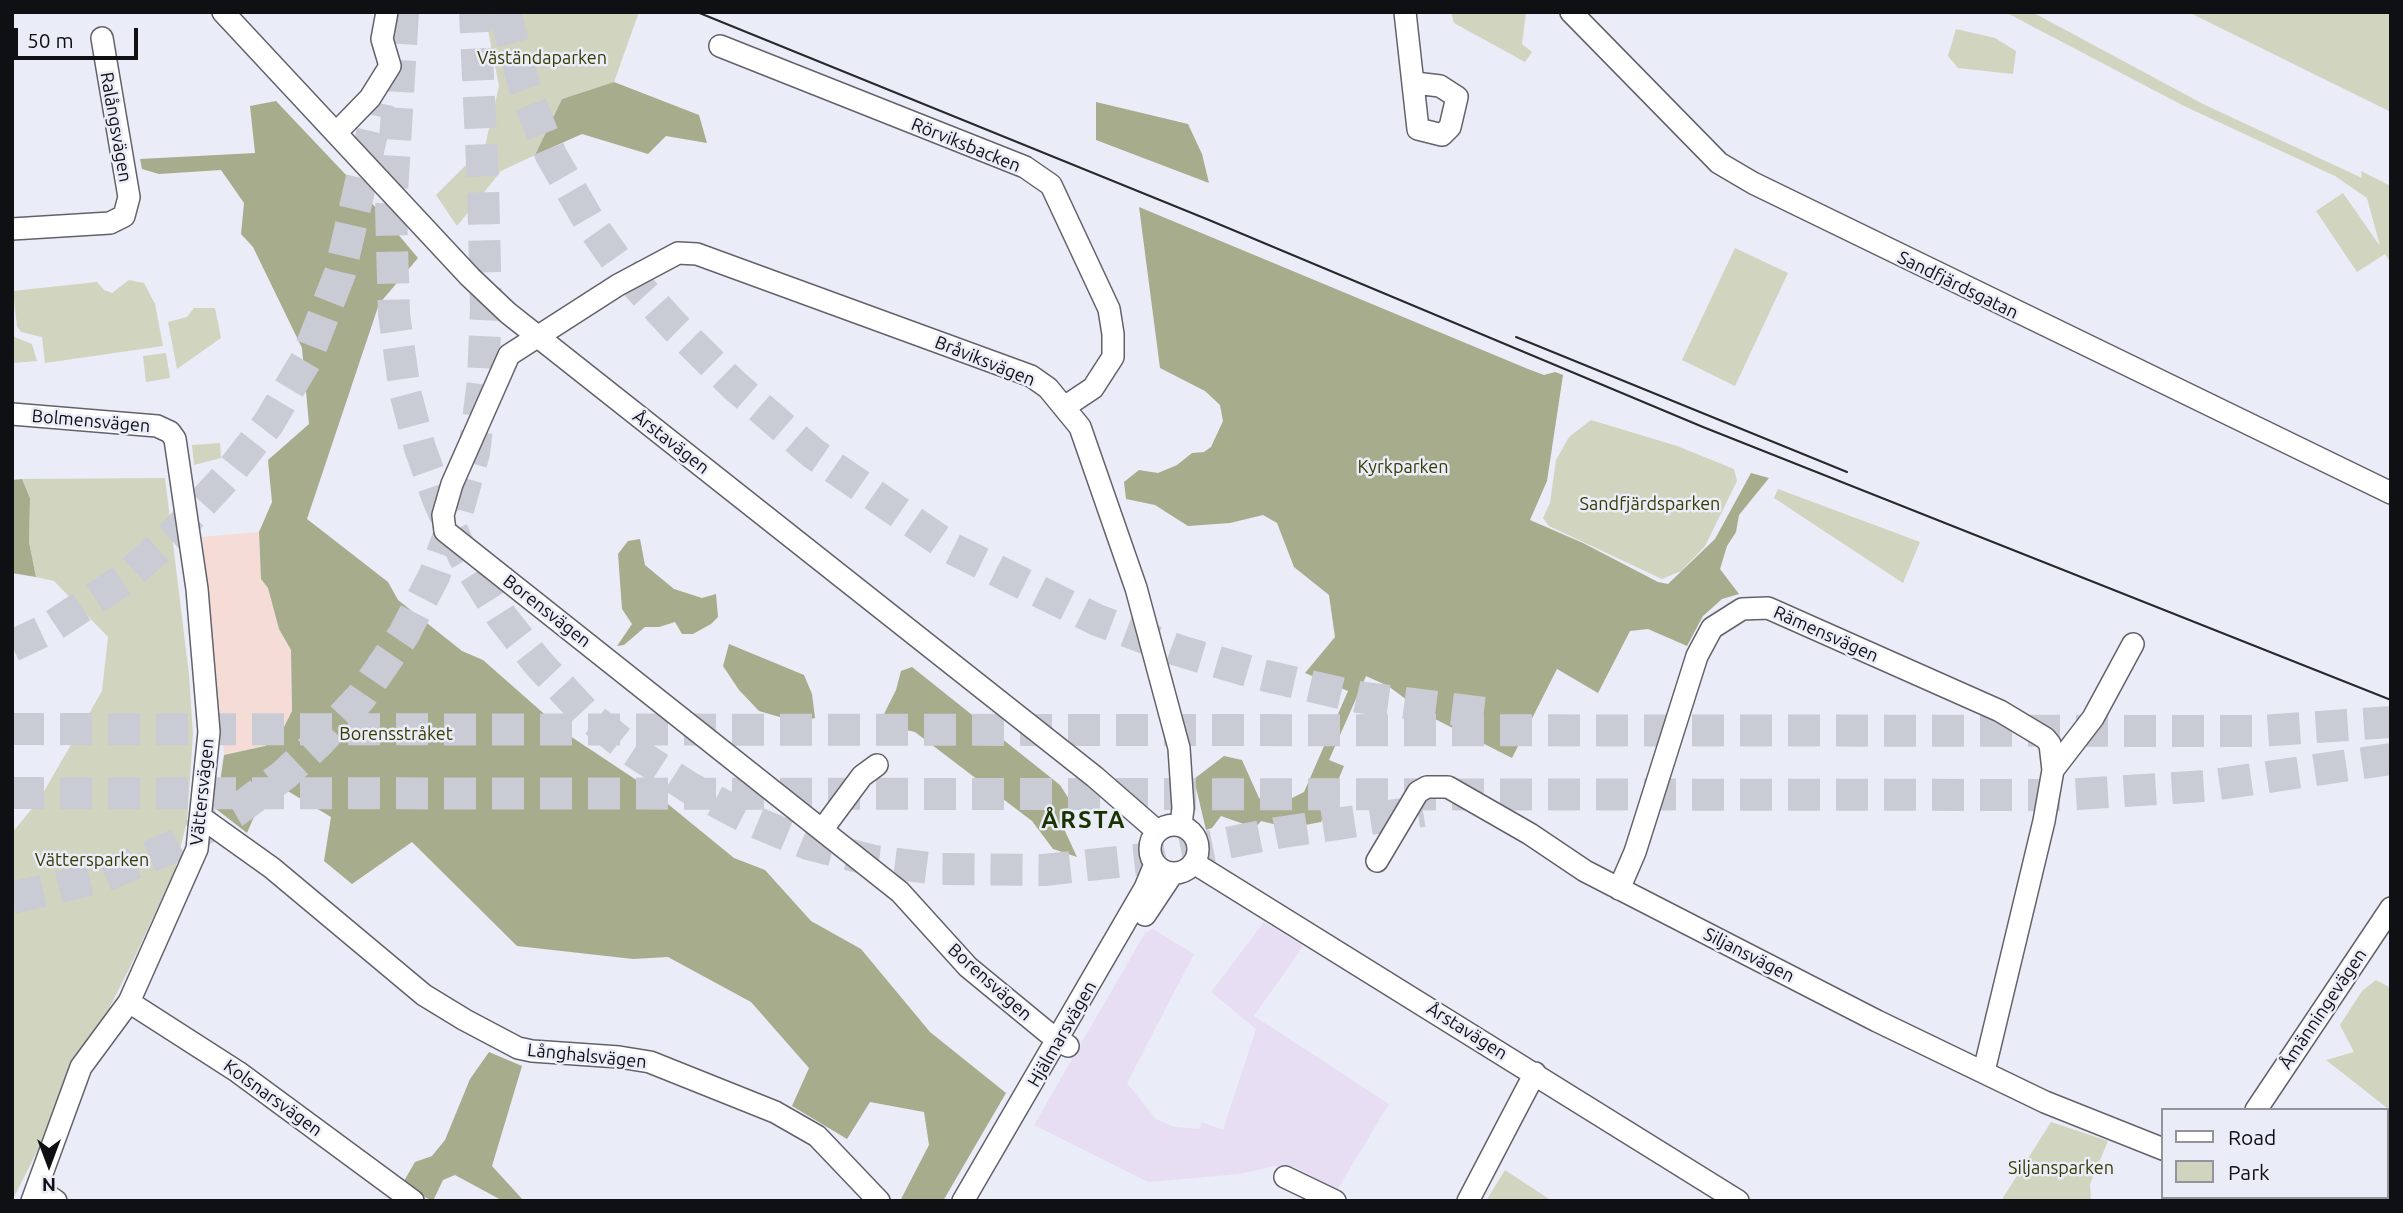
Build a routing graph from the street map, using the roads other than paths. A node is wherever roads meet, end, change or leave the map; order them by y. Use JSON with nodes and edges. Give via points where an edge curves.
{"nodes":[{"id":1,"x":223,"y":12,"type":"edge"},
{"id":2,"x":387,"y":12,"type":"edge"},
{"id":3,"x":1405,"y":12,"type":"edge"},
{"id":4,"x":1571,"y":12,"type":"edge"},
{"id":5,"x":102,"y":38,"type":"dead end"},
{"id":6,"x":720,"y":46,"type":"dead end"},
{"id":7,"x":1415,"y":83,"type":"dead end"},
{"id":8,"x":337,"y":132,"type":"junction"},
{"id":9,"x":12,"y":229,"type":"edge"},
{"id":10,"x":535,"y":336,"type":"junction"},
{"id":11,"x":1066,"y":406,"type":"junction"},
{"id":12,"x":12,"y":414,"type":"edge"},
{"id":13,"x":170,"y":432,"type":"joint"},
{"id":14,"x":2391,"y":492,"type":"edge"},
{"id":15,"x":2133,"y":644,"type":"dead end"},
{"id":16,"x":877,"y":765,"type":"dead end"},
{"id":17,"x":2053,"y":770,"type":"junction"},
{"id":18,"x":202,"y":818,"type":"junction"},
{"id":19,"x":1181,"y":825,"type":"junction"},
{"id":20,"x":822,"y":830,"type":"junction"},
{"id":21,"x":1157,"y":831,"type":"junction"},
{"id":22,"x":1377,"y":860,"type":"dead end"},
{"id":23,"x":1194,"y":863,"type":"junction"},
{"id":24,"x":1164,"y":869,"type":"junction"},
{"id":25,"x":1619,"y":889,"type":"junction"},
{"id":26,"x":2391,"y":908,"type":"edge"},
{"id":27,"x":129,"y":1002,"type":"junction"},
{"id":28,"x":1063,"y":1042,"type":"junction"},
{"id":29,"x":1984,"y":1071,"type":"junction"},
{"id":30,"x":1535,"y":1073,"type":"junction"},
{"id":31,"x":2257,"y":1108,"type":"edge"},
{"id":32,"x":2162,"y":1149,"type":"edge"},
{"id":33,"x":1285,"y":1177,"type":"dead end"},
{"id":34,"x":35,"y":1195,"type":"edge"},
{"id":35,"x":56,"y":1201,"type":"edge"},
{"id":36,"x":413,"y":1201,"type":"edge"},
{"id":37,"x":879,"y":1201,"type":"edge"},
{"id":38,"x":964,"y":1201,"type":"edge"},
{"id":39,"x":978,"y":1201,"type":"edge"},
{"id":40,"x":1335,"y":1201,"type":"edge"},
{"id":41,"x":1468,"y":1201,"type":"edge"},
{"id":42,"x":1738,"y":1201,"type":"edge"}],
"edges":[{"from":1,"to":8,"type":"street","name":"Årstavägen"},
{"from":2,"to":8,"type":"street","via":[[382,39],[390,66],[370,98]]},
{"from":3,"to":7,"type":"street"},
{"from":4,"to":14,"type":"street","name":"Sandfjärdsgatan","via":[[1719,163],[1753,184]]},
{"from":5,"to":9,"type":"street","name":"Ralångsvägen","via":[[129,197],[124,216],[110,223]]},
{"from":6,"to":11,"type":"street","name":"Rörviksbacken","via":[[1025,167],[1051,185],[1109,309],[1113,334],[1113,358],[1093,388]]},
{"from":8,"to":10,"type":"street","name":"Årstavägen","via":[[470,277]]},
{"from":10,"to":11,"type":"street","name":"Bråviksvägen","via":[[678,253],[697,254],[1031,376]]},
{"from":10,"to":20,"type":"street","name":"Borensvägen","via":[[509,355],[452,484],[443,515],[445,531]]},
{"from":10,"to":21,"type":"street","name":"Årstavägen","via":[[967,675]]},
{"from":11,"to":19,"type":"street","name":"Bråviksvägen","via":[[1080,427],[1110,511],[1165,688],[1182,771]]},
{"from":12,"to":13,"type":"street","name":"Bolmensvägen","via":[[157,426]]},
{"from":13,"to":18,"type":"street","name":"Vättersvägen","via":[[181,471],[204,660],[209,732]]},
{"from":15,"to":17,"type":"street","name":"Rämensvägen","via":[[2093,718]]},
{"from":16,"to":20,"type":"street","via":[[862,776]]},
{"from":17,"to":25,"type":"street","name":"Rämensvägen","via":[[2046,738],[2000,711],[1768,608],[1742,609],[1713,628],[1698,656],[1636,852]]},
{"from":17,"to":29,"type":"street","name":"Rämensvägen"},
{"from":18,"to":27,"type":"street","name":"Vättersvägen","via":[[197,849]]},
{"from":18,"to":37,"type":"street","name":"Långhalsvägen","via":[[272,868],[424,995],[465,1020],[518,1048],[650,1062],[775,1112],[817,1136]]},
{"from":19,"to":21,"type":"street"},
{"from":19,"to":23,"type":"street","via":[[1198,841]]},
{"from":20,"to":28,"type":"street","name":"Borensvägen","via":[[900,892],[968,967]]},
{"from":21,"to":24,"type":"street","via":[[1150,847]]},
{"from":22,"to":25,"type":"street","name":"Siljansvägen","via":[[1418,792],[1427,786],[1448,787]]},
{"from":23,"to":24,"type":"street","via":[[1188,869]]},
{"from":23,"to":30,"type":"street","name":"Årstavägen"},
{"from":24,"to":28,"type":"street","name":"Hjälmarsvägen","via":[[1145,888]]},
{"from":25,"to":29,"type":"street","name":"Siljansvägen"},
{"from":26,"to":31,"type":"street","name":"Åmänningevägen"},
{"from":27,"to":34,"type":"street","name":"Vättersvägen","via":[[81,1067]]},
{"from":27,"to":36,"type":"street","name":"Kolsnarsvägen","via":[[246,1077]]},
{"from":28,"to":38,"type":"street","name":"Hjälmarsvägen"},
{"from":28,"to":39,"type":"street","name":"Hjälmarsvägen"},
{"from":29,"to":32,"type":"street","name":"Siljansvägen","via":[[2045,1102]]},
{"from":30,"to":41,"type":"street"},
{"from":30,"to":42,"type":"street","name":"Årstavägen"},
{"from":33,"to":40,"type":"street"},
{"from":34,"to":35,"type":"street"}]}
